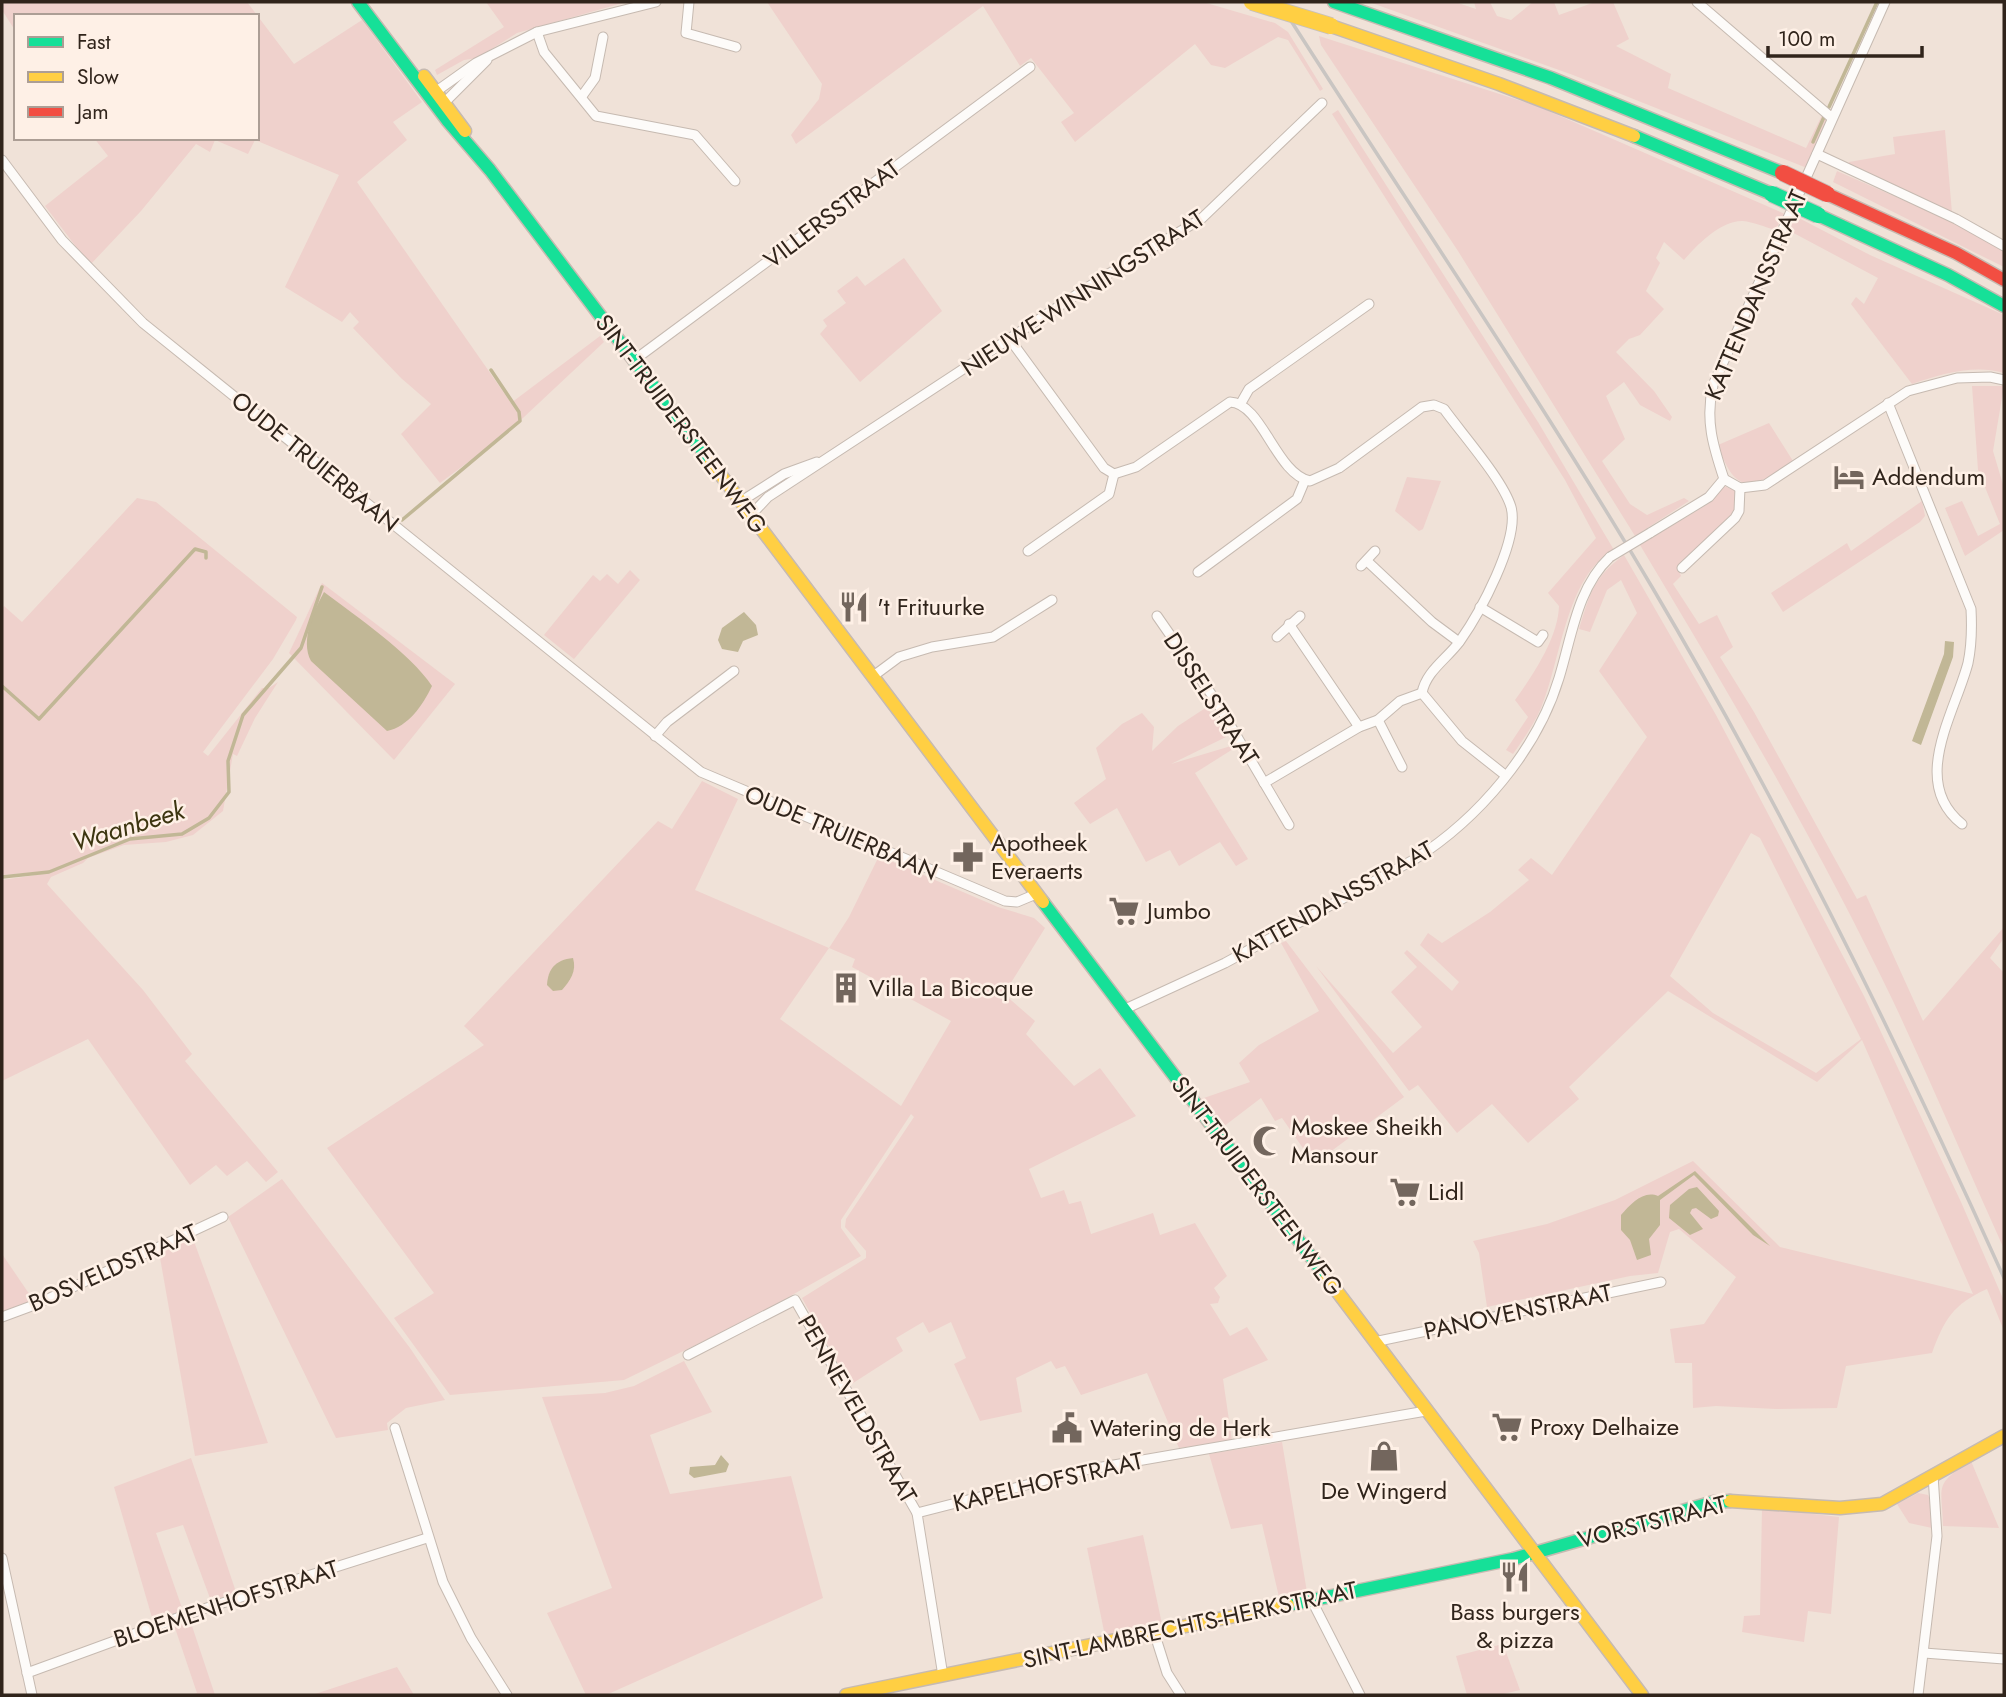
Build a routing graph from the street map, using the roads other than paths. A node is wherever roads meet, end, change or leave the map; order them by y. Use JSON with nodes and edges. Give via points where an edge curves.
{"nodes":[{"id":1,"x":358,"y":2,"type":"edge"},
{"id":2,"x":365,"y":2,"type":"edge"},
{"id":3,"x":656,"y":2,"type":"edge"},
{"id":4,"x":689,"y":2,"type":"edge"},
{"id":5,"x":1252,"y":2,"type":"edge"},
{"id":6,"x":1334,"y":2,"type":"edge"},
{"id":7,"x":1697,"y":2,"type":"edge"},
{"id":8,"x":1885,"y":2,"type":"edge"},
{"id":9,"x":537,"y":32,"type":"junction"},
{"id":10,"x":603,"y":37,"type":"dead end"},
{"id":11,"x":736,"y":47,"type":"dead end"},
{"id":12,"x":494,"y":54,"type":"junction"},
{"id":13,"x":1030,"y":67,"type":"dead end"},
{"id":14,"x":582,"y":96,"type":"junction"},
{"id":15,"x":437,"y":100,"type":"junction"},
{"id":16,"x":1322,"y":103,"type":"dead end"},
{"id":17,"x":1832,"y":118,"type":"junction"},
{"id":18,"x":1817,"y":154,"type":"junction"},
{"id":19,"x":2,"y":160,"type":"edge"},
{"id":20,"x":735,"y":181,"type":"dead end"},
{"id":21,"x":2004,"y":246,"type":"edge"},
{"id":22,"x":2004,"y":280,"type":"edge"},
{"id":23,"x":1369,"y":304,"type":"dead end"},
{"id":24,"x":2004,"y":306,"type":"edge"},
{"id":25,"x":1009,"y":338,"type":"junction"},
{"id":26,"x":633,"y":361,"type":"junction"},
{"id":27,"x":2004,"y":380,"type":"edge"},
{"id":28,"x":1241,"y":403,"type":"junction"},
{"id":29,"x":1888,"y":403,"type":"junction"},
{"id":30,"x":825,"y":459,"type":"junction"},
{"id":31,"x":1114,"y":474,"type":"junction"},
{"id":32,"x":1724,"y":479,"type":"junction"},
{"id":33,"x":1305,"y":480,"type":"junction"},
{"id":34,"x":1740,"y":488,"type":"junction"},
{"id":35,"x":740,"y":502,"type":"junction"},
{"id":36,"x":750,"y":516,"type":"junction"},
{"id":37,"x":1028,"y":551,"type":"dead end"},
{"id":38,"x":1376,"y":551,"type":"dead end"},
{"id":39,"x":1682,"y":568,"type":"dead end"},
{"id":40,"x":1198,"y":572,"type":"dead end"},
{"id":41,"x":1052,"y":600,"type":"dead end"},
{"id":42,"x":1480,"y":607,"type":"junction"},
{"id":43,"x":1157,"y":616,"type":"dead end"},
{"id":44,"x":1300,"y":616,"type":"dead end"},
{"id":45,"x":1289,"y":624,"type":"junction"},
{"id":46,"x":1543,"y":635,"type":"dead end"},
{"id":47,"x":1277,"y":637,"type":"dead end"},
{"id":48,"x":1459,"y":642,"type":"junction"},
{"id":49,"x":734,"y":671,"type":"dead end"},
{"id":50,"x":872,"y":677,"type":"junction"},
{"id":51,"x":1422,"y":693,"type":"junction"},
{"id":52,"x":1378,"y":720,"type":"junction"},
{"id":53,"x":1359,"y":727,"type":"junction"},
{"id":54,"x":655,"y":736,"type":"junction"},
{"id":55,"x":1402,"y":767,"type":"dead end"},
{"id":56,"x":1505,"y":775,"type":"junction"},
{"id":57,"x":1264,"y":783,"type":"junction"},
{"id":58,"x":1962,"y":824,"type":"dead end"},
{"id":59,"x":1289,"y":825,"type":"dead end"},
{"id":60,"x":1036,"y":894,"type":"junction"},
{"id":61,"x":1123,"y":1010,"type":"junction"},
{"id":62,"x":223,"y":1217,"type":"dead end"},
{"id":63,"x":1661,"y":1282,"type":"dead end"},
{"id":64,"x":2,"y":1317,"type":"edge"},
{"id":65,"x":1374,"y":1342,"type":"junction"},
{"id":66,"x":688,"y":1354,"type":"dead end"},
{"id":67,"x":1426,"y":1411,"type":"junction"},
{"id":68,"x":395,"y":1428,"type":"dead end"},
{"id":69,"x":2004,"y":1436,"type":"edge"},
{"id":70,"x":1933,"y":1475,"type":"junction"},
{"id":71,"x":917,"y":1513,"type":"junction"},
{"id":72,"x":427,"y":1538,"type":"junction"},
{"id":73,"x":1534,"y":1553,"type":"junction"},
{"id":74,"x":2,"y":1559,"type":"edge"},
{"id":75,"x":1312,"y":1601,"type":"junction"},
{"id":76,"x":1154,"y":1632,"type":"junction"},
{"id":77,"x":1924,"y":1653,"type":"junction"},
{"id":78,"x":2004,"y":1659,"type":"edge"},
{"id":79,"x":26,"y":1672,"type":"junction"},
{"id":80,"x":943,"y":1676,"type":"junction"},
{"id":81,"x":32,"y":1695,"type":"edge"},
{"id":82,"x":507,"y":1695,"type":"edge"},
{"id":83,"x":846,"y":1695,"type":"edge"},
{"id":84,"x":1181,"y":1695,"type":"edge"},
{"id":85,"x":1360,"y":1695,"type":"edge"},
{"id":86,"x":1642,"y":1695,"type":"edge"},
{"id":87,"x":1918,"y":1695,"type":"edge"}],
"edges":[{"from":1,"to":15,"type":"main road","name":"SINT-TRUIDERSTEENWEG"},
{"from":2,"to":15,"type":"main road","name":"SINT-TRUIDERSTEENWEG"},
{"from":3,"to":9,"type":"street"},
{"from":4,"to":11,"type":"street","via":[[686,33]]},
{"from":5,"to":24,"type":"main road","bridge":true,"via":[[1430,58],[1552,103],[1772,194],[1948,275]]},
{"from":6,"to":22,"type":"main road","bridge":true,"via":[[1550,78],[1783,173]]},
{"from":7,"to":17,"type":"street"},
{"from":8,"to":17,"type":"street","name":"KATTENDANSSTRAAT"},
{"from":9,"to":12,"type":"street"},
{"from":9,"to":14,"type":"street","via":[[544,52]]},
{"from":10,"to":14,"type":"street","via":[[595,78]]},
{"from":12,"to":15,"type":"street"},
{"from":12,"to":15,"type":"street"},
{"from":13,"to":26,"type":"street","name":"VILLERSSTRAAT"},
{"from":14,"to":20,"type":"street","via":[[596,116],[695,135]]},
{"from":15,"to":26,"type":"main road","name":"SINT-TRUIDERSTEENWEG"},
{"from":16,"to":25,"type":"street","name":"NIEUWE-WINNINGSTRAAT","via":[[1201,219]]},
{"from":17,"to":18,"type":"street","name":"KATTENDANSSTRAAT"},
{"from":18,"to":21,"type":"street"},
{"from":18,"to":32,"type":"street","name":"KATTENDANSSTRAAT","via":[[1713,385],[1709,433]]},
{"from":19,"to":54,"type":"street","name":"OUDE TRUIERBAAN","via":[[62,240],[143,323]]},
{"from":23,"to":28,"type":"street","via":[[1249,389]]},
{"from":25,"to":30,"type":"street","name":"NIEUWE-WINNINGSTRAAT"},
{"from":25,"to":31,"type":"street","via":[[1104,468]]},
{"from":26,"to":35,"type":"main road","name":"SINT-TRUIDERSTEENWEG"},
{"from":27,"to":29,"type":"street","via":[[1957,378],[1908,391]]},
{"from":28,"to":31,"type":"street","via":[[1225,403],[1136,467]]},
{"from":28,"to":33,"type":"street","via":[[1294,473]]},
{"from":29,"to":34,"type":"street","via":[[1765,485]]},
{"from":29,"to":58,"type":"street","via":[[1970,609],[1973,639],[1968,665],[1937,759],[1948,813]]},
{"from":30,"to":35,"type":"street","name":"NIEUWE-WINNINGSTRAAT","via":[[784,474]]},
{"from":30,"to":36,"type":"street","name":"NIEUWE-WINNINGSTRAAT","via":[[768,497]]},
{"from":31,"to":37,"type":"street","via":[[1109,494]]},
{"from":32,"to":34,"type":"street"},
{"from":32,"to":56,"type":"street","name":"KATTENDANSSTRAAT","bridge":true,"via":[[1709,497],[1593,572],[1559,680],[1537,732]]},
{"from":33,"to":40,"type":"street","via":[[1297,499]]},
{"from":33,"to":42,"type":"street","via":[[1317,480],[1339,468],[1422,407],[1444,409],[1510,506],[1511,536]]},
{"from":34,"to":39,"type":"street","via":[[1735,518]]},
{"from":35,"to":36,"type":"main road","name":"SINT-TRUIDERSTEENWEG"},
{"from":36,"to":50,"type":"main road","name":"SINT-TRUIDERSTEENWEG"},
{"from":38,"to":48,"type":"street","via":[[1364,564]]},
{"from":41,"to":50,"type":"street","via":[[993,636],[932,646],[899,657]]},
{"from":42,"to":46,"type":"street","via":[[1538,642]]},
{"from":42,"to":48,"type":"street"},
{"from":43,"to":57,"type":"street","name":"DISSELSTRAAT","via":[[1216,701]]},
{"from":44,"to":45,"type":"street"},
{"from":45,"to":47,"type":"street"},
{"from":45,"to":53,"type":"street"},
{"from":48,"to":51,"type":"street","via":[[1424,681]]},
{"from":49,"to":54,"type":"street"},
{"from":50,"to":60,"type":"main road","name":"SINT-TRUIDERSTEENWEG"},
{"from":51,"to":52,"type":"street","name":"DISSELSTRAAT","via":[[1400,701]]},
{"from":51,"to":56,"type":"street","via":[[1462,741]]},
{"from":52,"to":53,"type":"street","name":"DISSELSTRAAT"},
{"from":52,"to":55,"type":"street"},
{"from":53,"to":57,"type":"street","name":"DISSELSTRAAT"},
{"from":54,"to":60,"type":"street","name":"OUDE TRUIERBAAN","via":[[707,776],[926,869],[1005,901],[1017,902]]},
{"from":56,"to":61,"type":"street","name":"KATTENDANSSTRAAT","via":[[1466,819],[1415,859],[1225,963]]},
{"from":57,"to":59,"type":"street","name":"DISSELSTRAAT"},
{"from":60,"to":61,"type":"main road","name":"SINT-TRUIDERSTEENWEG"},
{"from":61,"to":65,"type":"main road","name":"SINT-TRUIDERSTEENWEG"},
{"from":62,"to":64,"type":"street","name":"BOSVELDSTRAAT"},
{"from":63,"to":65,"type":"street","name":"PANOVENSTRAAT"},
{"from":65,"to":67,"type":"main road","name":"SINT-TRUIDERSTEENWEG"},
{"from":66,"to":71,"type":"street","name":"PENNEVELDSTRAAT","via":[[795,1300]]},
{"from":67,"to":71,"type":"street","name":"KAPELHOFSTRAAT","via":[[1085,1470]]},
{"from":67,"to":73,"type":"main road","name":"SINT-TRUIDERSTEENWEG"},
{"from":68,"to":72,"type":"street"},
{"from":69,"to":70,"type":"main road","name":"VORSTSTRAAT"},
{"from":70,"to":73,"type":"main road","name":"VORSTSTRAAT","via":[[1882,1504],[1861,1509],[1741,1499],[1714,1502]]},
{"from":70,"to":77,"type":"street","via":[[1937,1536]]},
{"from":71,"to":80,"type":"street"},
{"from":72,"to":79,"type":"street","name":"BLOEMENHOFSTRAAT","via":[[191,1613]]},
{"from":72,"to":82,"type":"street","via":[[454,1608]]},
{"from":73,"to":75,"type":"main road","name":"SINT-LAMBRECHTS-HERKSTRAAT"},
{"from":73,"to":86,"type":"main road","name":"SINT-TRUIDERSTEENWEG"},
{"from":74,"to":79,"type":"street"},
{"from":75,"to":76,"type":"main road","name":"SINT-LAMBRECHTS-HERKSTRAAT"},
{"from":75,"to":85,"type":"street"},
{"from":76,"to":80,"type":"main road","name":"SINT-LAMBRECHTS-HERKSTRAAT"},
{"from":76,"to":84,"type":"street","via":[[1167,1673]]},
{"from":77,"to":78,"type":"street"},
{"from":77,"to":87,"type":"street"},
{"from":79,"to":81,"type":"street"},
{"from":80,"to":83,"type":"main road","name":"SINT-LAMBRECHTS-HERKSTRAAT"}]}
